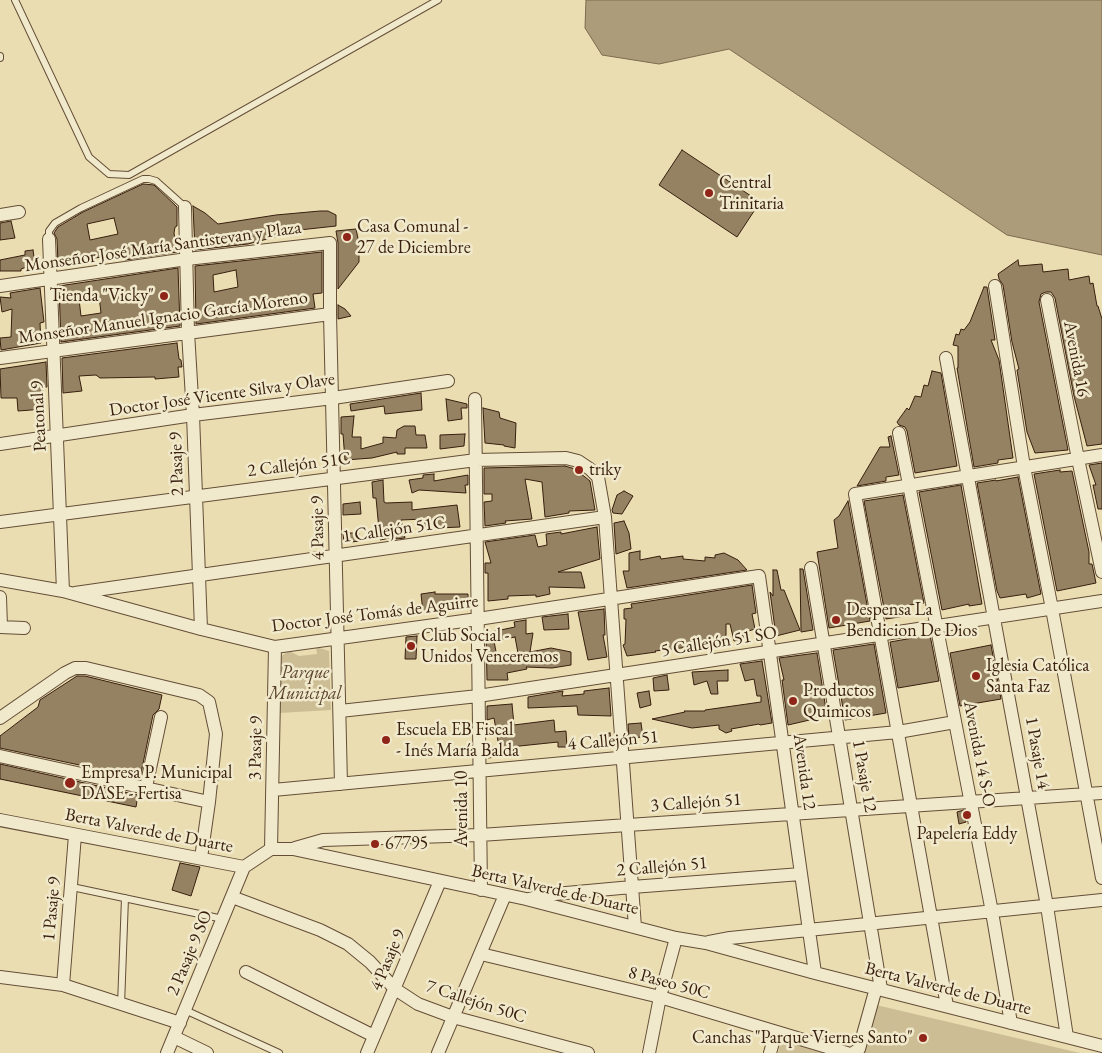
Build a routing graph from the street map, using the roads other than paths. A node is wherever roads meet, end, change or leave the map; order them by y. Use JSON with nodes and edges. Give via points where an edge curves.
{"nodes":[{"id":1,"x":15,"y":0,"type":"edge"},
{"id":2,"x":438,"y":0,"type":"edge"},
{"id":3,"x":185,"y":207,"type":"joint"},
{"id":4,"x":19,"y":212,"type":"dead end"},
{"id":5,"x":0,"y":215,"type":"edge"},
{"id":6,"x":49,"y":239,"type":"joint"},
{"id":7,"x":330,"y":243,"type":"joint"},
{"id":8,"x":187,"y":258,"type":"junction"},
{"id":9,"x":50,"y":278,"type":"junction"},
{"id":10,"x":0,"y":286,"type":"edge"},
{"id":11,"x":995,"y":286,"type":"dead end"},
{"id":12,"x":1047,"y":300,"type":"dead end"},
{"id":13,"x":330,"y":314,"type":"junction"},
{"id":14,"x":188,"y":332,"type":"junction"},
{"id":15,"x":52,"y":350,"type":"junction"},
{"id":16,"x":0,"y":358,"type":"edge"},
{"id":17,"x":946,"y":358,"type":"dead end"},
{"id":18,"x":448,"y":381,"type":"dead end"},
{"id":19,"x":333,"y":398,"type":"junction"},
{"id":20,"x":475,"y":399,"type":"dead end"},
{"id":21,"x":193,"y":415,"type":"junction"},
{"id":22,"x":899,"y":433,"type":"dead end"},
{"id":23,"x":58,"y":435,"type":"junction"},
{"id":24,"x":0,"y":444,"type":"edge"},
{"id":25,"x":1102,"y":455,"type":"edge"},
{"id":26,"x":1078,"y":459,"type":"junction"},
{"id":27,"x":476,"y":460,"type":"junction"},
{"id":28,"x":1024,"y":467,"type":"junction"},
{"id":29,"x":968,"y":476,"type":"junction"},
{"id":30,"x":334,"y":479,"type":"junction"},
{"id":31,"x":909,"y":486,"type":"junction"},
{"id":32,"x":196,"y":496,"type":"junction"},
{"id":33,"x":61,"y":514,"type":"junction"},
{"id":34,"x":605,"y":517,"type":"junction"},
{"id":35,"x":0,"y":522,"type":"edge"},
{"id":36,"x":476,"y":536,"type":"junction"},
{"id":37,"x":336,"y":556,"type":"junction"},
{"id":38,"x":811,"y":568,"type":"dead end"},
{"id":39,"x":1102,"y":572,"type":"edge"},
{"id":40,"x":199,"y":575,"type":"junction"},
{"id":41,"x":759,"y":576,"type":"joint"},
{"id":42,"x":0,"y":580,"type":"edge"},
{"id":43,"x":67,"y":593,"type":"junction"},
{"id":44,"x":0,"y":597,"type":"edge"},
{"id":45,"x":611,"y":598,"type":"junction"},
{"id":46,"x":1102,"y":601,"type":"edge"},
{"id":47,"x":1052,"y":609,"type":"junction"},
{"id":48,"x":995,"y":618,"type":"junction"},
{"id":49,"x":478,"y":619,"type":"junction"},
{"id":50,"x":937,"y":626,"type":"junction"},
{"id":51,"x":0,"y":627,"type":"edge"},
{"id":52,"x":24,"y":628,"type":"dead end"},
{"id":53,"x":201,"y":629,"type":"junction"},
{"id":54,"x":881,"y":635,"type":"junction"},
{"id":55,"x":337,"y":637,"type":"junction"},
{"id":56,"x":824,"y":644,"type":"junction"},
{"id":57,"x":275,"y":647,"type":"junction"},
{"id":58,"x":770,"y":652,"type":"junction"},
{"id":59,"x":617,"y":675,"type":"junction"},
{"id":60,"x":478,"y":696,"type":"junction"},
{"id":61,"x":340,"y":711,"type":"junction"},
{"id":62,"x":161,"y":717,"type":"dead end"},
{"id":63,"x":0,"y":718,"type":"edge"},
{"id":64,"x":955,"y":722,"type":"junction"},
{"id":65,"x":898,"y":732,"type":"junction"},
{"id":66,"x":839,"y":737,"type":"junction"},
{"id":67,"x":783,"y":742,"type":"junction"},
{"id":68,"x":0,"y":756,"type":"edge"},
{"id":69,"x":623,"y":757,"type":"junction"},
{"id":70,"x":480,"y":771,"type":"junction"},
{"id":71,"x":341,"y":784,"type":"junction"},
{"id":72,"x":146,"y":787,"type":"junction"},
{"id":73,"x":273,"y":790,"type":"junction"},
{"id":74,"x":1102,"y":793,"type":"edge"},
{"id":75,"x":1086,"y":794,"type":"junction"},
{"id":76,"x":1028,"y":798,"type":"junction"},
{"id":77,"x":209,"y":802,"type":"junction"},
{"id":78,"x":971,"y":802,"type":"junction"},
{"id":79,"x":912,"y":806,"type":"junction"},
{"id":80,"x":852,"y":810,"type":"junction"},
{"id":81,"x":793,"y":814,"type":"junction"},
{"id":82,"x":0,"y":820,"type":"edge"},
{"id":83,"x":628,"y":825,"type":"junction"},
{"id":84,"x":75,"y":835,"type":"junction"},
{"id":85,"x":480,"y":835,"type":"junction"},
{"id":86,"x":271,"y":849,"type":"junction"},
{"id":87,"x":293,"y":849,"type":"junction"},
{"id":88,"x":201,"y":858,"type":"junction"},
{"id":89,"x":244,"y":867,"type":"junction"},
{"id":90,"x":801,"y":874,"type":"junction"},
{"id":91,"x":1102,"y":878,"type":"edge"},
{"id":92,"x":440,"y":881,"type":"junction"},
{"id":93,"x":72,"y":886,"type":"junction"},
{"id":94,"x":632,"y":887,"type":"junction"},
{"id":95,"x":481,"y":890,"type":"junction"},
{"id":96,"x":504,"y":895,"type":"junction"},
{"id":97,"x":232,"y":897,"type":"junction"},
{"id":98,"x":125,"y":898,"type":"junction"},
{"id":99,"x":526,"y":899,"type":"junction"},
{"id":100,"x":1102,"y":900,"type":"edge"},
{"id":101,"x":1047,"y":906,"type":"junction"},
{"id":102,"x":992,"y":912,"type":"junction"},
{"id":103,"x":932,"y":918,"type":"junction"},
{"id":104,"x":223,"y":919,"type":"junction"},
{"id":105,"x":871,"y":924,"type":"junction"},
{"id":106,"x":635,"y":927,"type":"junction"},
{"id":107,"x":809,"y":930,"type":"junction"},
{"id":108,"x":676,"y":938,"type":"junction"},
{"id":109,"x":706,"y":943,"type":"junction"},
{"id":110,"x":480,"y":954,"type":"junction"},
{"id":111,"x":246,"y":972,"type":"dead end"},
{"id":112,"x":815,"y":973,"type":"junction"},
{"id":113,"x":0,"y":977,"type":"edge"},
{"id":114,"x":63,"y":985,"type":"junction"},
{"id":115,"x":395,"y":989,"type":"junction"},
{"id":116,"x":879,"y":989,"type":"junction"},
{"id":117,"x":660,"y":997,"type":"junction"},
{"id":118,"x":121,"y":1005,"type":"junction"},
{"id":119,"x":947,"y":1006,"type":"junction"},
{"id":120,"x":185,"y":1010,"type":"junction"},
{"id":121,"x":453,"y":1017,"type":"junction"},
{"id":122,"x":180,"y":1023,"type":"junction"},
{"id":123,"x":1011,"y":1023,"type":"junction"},
{"id":124,"x":776,"y":1032,"type":"junction"},
{"id":125,"x":374,"y":1036,"type":"junction"},
{"id":126,"x":174,"y":1037,"type":"junction"},
{"id":127,"x":1067,"y":1037,"type":"junction"},
{"id":128,"x":1102,"y":1046,"type":"edge"},
{"id":129,"x":167,"y":1053,"type":"edge"},
{"id":130,"x":207,"y":1053,"type":"edge"},
{"id":131,"x":279,"y":1053,"type":"edge"},
{"id":132,"x":367,"y":1053,"type":"edge"},
{"id":133,"x":438,"y":1053,"type":"edge"},
{"id":134,"x":588,"y":1053,"type":"edge"},
{"id":135,"x":649,"y":1053,"type":"edge"},
{"id":136,"x":770,"y":1053,"type":"edge"},
{"id":137,"x":847,"y":1053,"type":"edge"},
{"id":138,"x":853,"y":1053,"type":"edge"}],
"edges":[{"from":1,"to":2,"type":"lane","via":[[89,157],[109,174],[129,175]]},
{"from":3,"to":6,"type":"lane","via":[[156,181],[143,179],[55,223],[49,231]]},
{"from":3,"to":8,"type":"street","name":"2 Pasaje 9"},
{"from":4,"to":5,"type":"street"},
{"from":6,"to":9,"type":"street","name":"Peatonal 9"},
{"from":7,"to":8,"type":"street","name":"Monseñor José María Santistevan y Plaza"},
{"from":7,"to":13,"type":"street","name":"4 Pasaje 9"},
{"from":8,"to":9,"type":"street","name":"Monseñor José María Santistevan y Plaza"},
{"from":8,"to":14,"type":"street","name":"2 Pasaje 9"},
{"from":9,"to":10,"type":"street","name":"Monseñor José María Santistevan y Plaza"},
{"from":9,"to":15,"type":"street","name":"Peatonal 9"},
{"from":11,"to":28,"type":"street"},
{"from":12,"to":26,"type":"street","name":"Avenida 16"},
{"from":13,"to":14,"type":"street","name":"Monseñor Manuel Ignacio García Moreno"},
{"from":13,"to":19,"type":"street","name":"4 Pasaje 9"},
{"from":14,"to":15,"type":"street","name":"Monseñor Manuel Ignacio García Moreno"},
{"from":14,"to":21,"type":"street","name":"2 Pasaje 9"},
{"from":15,"to":16,"type":"street","name":"Monseñor Manuel Ignacio García Moreno"},
{"from":15,"to":23,"type":"street","name":"Peatonal 9"},
{"from":17,"to":29,"type":"street","name":"1 Pasaje 14"},
{"from":18,"to":19,"type":"street","name":"Doctor José Vicente Silva y Olave"},
{"from":19,"to":21,"type":"street","name":"Doctor José Vicente Silva y Olave"},
{"from":19,"to":30,"type":"street","name":"4 Pasaje 9"},
{"from":20,"to":27,"type":"street","name":"Avenida 10"},
{"from":21,"to":23,"type":"street","name":"Doctor José Vicente Silva y Olave"},
{"from":21,"to":32,"type":"street","name":"2 Pasaje 9"},
{"from":22,"to":31,"type":"street","name":"Avenida 14 S-O"},
{"from":23,"to":24,"type":"street","name":"Doctor José Vicente Silva y Olave"},
{"from":23,"to":33,"type":"street","name":"Peatonal 9"},
{"from":25,"to":26,"type":"street"},
{"from":26,"to":28,"type":"street"},
{"from":26,"to":39,"type":"street","name":"Avenida 16"},
{"from":27,"to":30,"type":"street","name":"2 Callejón 51C"},
{"from":27,"to":34,"type":"street","name":"2 Callejón 51C","via":[[566,458],[578,461],[598,477]]},
{"from":27,"to":36,"type":"street","name":"Avenida 10"},
{"from":28,"to":29,"type":"street"},
{"from":28,"to":47,"type":"street"},
{"from":29,"to":31,"type":"street"},
{"from":29,"to":48,"type":"street","name":"1 Pasaje 14"},
{"from":30,"to":32,"type":"street","name":"2 Callejón 51C"},
{"from":30,"to":37,"type":"street","name":"4 Pasaje 9"},
{"from":31,"to":50,"type":"street","name":"Avenida 14 S-O"},
{"from":31,"to":54,"type":"street","via":[[855,494]]},
{"from":32,"to":33,"type":"street","name":"2 Callejón 51C"},
{"from":32,"to":40,"type":"street","name":"2 Pasaje 9"},
{"from":33,"to":35,"type":"street","name":"2 Callejón 51C"},
{"from":33,"to":43,"type":"street","name":"Peatonal 9"},
{"from":34,"to":36,"type":"street","name":"1 Callejón 51C"},
{"from":34,"to":45,"type":"street"},
{"from":36,"to":37,"type":"street","name":"1 Callejón 51C"},
{"from":36,"to":49,"type":"street","name":"Avenida 10"},
{"from":37,"to":40,"type":"street","name":"1 Callejón 51C"},
{"from":37,"to":55,"type":"street","name":"4 Pasaje 9"},
{"from":38,"to":56,"type":"street","name":"1 Pasaje 12"},
{"from":40,"to":43,"type":"street","name":"1 Callejón 51C"},
{"from":40,"to":53,"type":"street","name":"2 Pasaje 9"},
{"from":41,"to":45,"type":"street","name":"Doctor José Tomás de Aguirre"},
{"from":41,"to":58,"type":"street","name":"Avenida 12"},
{"from":42,"to":43,"type":"street","name":"Doctor José Tomás de Aguirre"},
{"from":43,"to":53,"type":"street","name":"Doctor José Tomás de Aguirre"},
{"from":44,"to":51,"type":"street"},
{"from":45,"to":49,"type":"street","name":"Doctor José Tomás de Aguirre"},
{"from":45,"to":59,"type":"street"},
{"from":46,"to":47,"type":"street","name":"5 Callejón 51 SO"},
{"from":47,"to":48,"type":"street","name":"5 Callejón 51 SO"},
{"from":47,"to":75,"type":"street"},
{"from":48,"to":50,"type":"street","name":"5 Callejón 51 SO"},
{"from":48,"to":76,"type":"street","name":"1 Pasaje 14"},
{"from":49,"to":55,"type":"street","name":"Doctor José Tomás de Aguirre"},
{"from":49,"to":60,"type":"street","name":"Avenida 10"},
{"from":50,"to":54,"type":"street","name":"5 Callejón 51 SO"},
{"from":50,"to":64,"type":"street","name":"Avenida 14 S-O"},
{"from":51,"to":52,"type":"street"},
{"from":53,"to":57,"type":"street","name":"Doctor José Tomás de Aguirre"},
{"from":54,"to":56,"type":"street","name":"5 Callejón 51 SO"},
{"from":54,"to":65,"type":"street"},
{"from":55,"to":57,"type":"street","name":"Doctor José Tomás de Aguirre"},
{"from":55,"to":61,"type":"street","name":"4 Pasaje 9"},
{"from":56,"to":58,"type":"street","name":"5 Callejón 51 SO"},
{"from":56,"to":66,"type":"street","name":"1 Pasaje 12"},
{"from":57,"to":73,"type":"street","name":"3 Pasaje 9"},
{"from":58,"to":59,"type":"street","name":"5 Callejón 51 SO"},
{"from":58,"to":67,"type":"street","name":"Avenida 12"},
{"from":59,"to":60,"type":"street","name":"5 Callejón 51 SO"},
{"from":59,"to":69,"type":"street"},
{"from":60,"to":61,"type":"street","name":"5 Callejón 51 SO"},
{"from":60,"to":70,"type":"street","name":"Avenida 10"},
{"from":61,"to":71,"type":"street","name":"4 Pasaje 9"},
{"from":62,"to":72,"type":"street"},
{"from":63,"to":77,"type":"street","via":[[74,668],[86,668],[199,695],[209,702],[216,734]]},
{"from":64,"to":65,"type":"street","name":"4 Callejón 51"},
{"from":64,"to":78,"type":"street","name":"Avenida 14 S-O"},
{"from":65,"to":66,"type":"street","name":"4 Callejón 51"},
{"from":65,"to":79,"type":"street"},
{"from":66,"to":67,"type":"street","name":"4 Callejón 51"},
{"from":66,"to":80,"type":"street","name":"1 Pasaje 12"},
{"from":67,"to":69,"type":"street","name":"4 Callejón 51"},
{"from":67,"to":81,"type":"street","name":"Avenida 12"},
{"from":68,"to":72,"type":"street"},
{"from":69,"to":70,"type":"street","name":"4 Callejón 51"},
{"from":69,"to":83,"type":"street"},
{"from":70,"to":71,"type":"street","name":"4 Callejón 51"},
{"from":70,"to":85,"type":"street","name":"Avenida 10"},
{"from":71,"to":73,"type":"street","name":"4 Callejón 51"},
{"from":72,"to":77,"type":"street"},
{"from":73,"to":86,"type":"street","name":"3 Pasaje 9"},
{"from":74,"to":75,"type":"street","name":"3 Callejón 51"},
{"from":75,"to":76,"type":"street","name":"3 Callejón 51"},
{"from":75,"to":91,"type":"street"},
{"from":76,"to":78,"type":"street","name":"3 Callejón 51"},
{"from":76,"to":101,"type":"street","name":"1 Pasaje 14"},
{"from":77,"to":88,"type":"street"},
{"from":78,"to":79,"type":"street","name":"3 Callejón 51"},
{"from":78,"to":102,"type":"street","name":"Avenida 14 S-O"},
{"from":79,"to":80,"type":"street","name":"3 Callejón 51"},
{"from":79,"to":103,"type":"street"},
{"from":80,"to":81,"type":"street","name":"3 Callejón 51"},
{"from":80,"to":105,"type":"street","name":"1 Pasaje 12"},
{"from":81,"to":83,"type":"street","name":"3 Callejón 51"},
{"from":81,"to":90,"type":"street","name":"Avenida 12"},
{"from":82,"to":84,"type":"street","name":"Berta Valverde de Duarte"},
{"from":83,"to":85,"type":"street","name":"3 Callejón 51"},
{"from":83,"to":94,"type":"street"},
{"from":84,"to":88,"type":"street","name":"Berta Valverde de Duarte"},
{"from":84,"to":93,"type":"street","name":"1 Pasaje 9"},
{"from":85,"to":87,"type":"street","name":"3 Callejón 51","via":[[323,840]]},
{"from":85,"to":95,"type":"street","name":"Avenida 10"},
{"from":86,"to":87,"type":"street","name":"Berta Valverde de Duarte"},
{"from":86,"to":89,"type":"street","name":"Berta Valverde de Duarte"},
{"from":87,"to":92,"type":"street","name":"Berta Valverde de Duarte"},
{"from":88,"to":89,"type":"street","name":"Berta Valverde de Duarte"},
{"from":89,"to":97,"type":"street","name":"2 Pasaje 9 SO"},
{"from":90,"to":94,"type":"street","name":"2 Callejón 51"},
{"from":90,"to":107,"type":"street","name":"Avenida 12"},
{"from":92,"to":95,"type":"street","name":"Berta Valverde de Duarte"},
{"from":92,"to":115,"type":"street","name":"4 Pasaje 9"},
{"from":93,"to":98,"type":"lane"},
{"from":93,"to":114,"type":"street","name":"1 Pasaje 9"},
{"from":94,"to":99,"type":"street","name":"2 Callejón 51"},
{"from":94,"to":106,"type":"street"},
{"from":95,"to":96,"type":"street","name":"Berta Valverde de Duarte"},
{"from":96,"to":99,"type":"street","name":"Berta Valverde de Duarte"},
{"from":96,"to":110,"type":"street"},
{"from":97,"to":104,"type":"street","name":"2 Pasaje 9 SO"},
{"from":97,"to":115,"type":"street","name":"7 Callejón 50C","via":[[348,944]]},
{"from":98,"to":104,"type":"lane"},
{"from":98,"to":118,"type":"lane"},
{"from":99,"to":106,"type":"street","name":"Berta Valverde de Duarte"},
{"from":100,"to":101,"type":"street"},
{"from":101,"to":102,"type":"street"},
{"from":101,"to":127,"type":"street","name":"1 Pasaje 14"},
{"from":102,"to":103,"type":"street"},
{"from":102,"to":123,"type":"street","name":"Avenida 14 S-O"},
{"from":103,"to":105,"type":"street"},
{"from":103,"to":119,"type":"street"},
{"from":104,"to":120,"type":"street","name":"2 Pasaje 9 SO"},
{"from":105,"to":107,"type":"street"},
{"from":105,"to":116,"type":"street","name":"1 Pasaje 12"},
{"from":106,"to":108,"type":"street","name":"Berta Valverde de Duarte"},
{"from":107,"to":109,"type":"street"},
{"from":107,"to":112,"type":"street","name":"Avenida 12"},
{"from":108,"to":109,"type":"street","name":"Berta Valverde de Duarte"},
{"from":108,"to":117,"type":"street"},
{"from":109,"to":112,"type":"street","name":"Berta Valverde de Duarte"},
{"from":110,"to":117,"type":"street","name":"8 Paseo 50C"},
{"from":110,"to":121,"type":"street"},
{"from":111,"to":125,"type":"street"},
{"from":112,"to":116,"type":"street","name":"Berta Valverde de Duarte"},
{"from":113,"to":114,"type":"street"},
{"from":114,"to":118,"type":"street"},
{"from":115,"to":121,"type":"street","name":"7 Callejón 50C","via":[[418,1004]]},
{"from":115,"to":125,"type":"street","name":"4 Pasaje 9"},
{"from":116,"to":119,"type":"street","name":"Berta Valverde de Duarte"},
{"from":116,"to":138,"type":"street","via":[[859,1049]]},
{"from":117,"to":124,"type":"street","name":"8 Paseo 50C"},
{"from":117,"to":135,"type":"street"},
{"from":118,"to":122,"type":"street"},
{"from":119,"to":123,"type":"street","name":"Berta Valverde de Duarte"},
{"from":120,"to":122,"type":"street","name":"2 Pasaje 9 SO"},
{"from":120,"to":131,"type":"lane"},
{"from":121,"to":133,"type":"street"},
{"from":121,"to":134,"type":"street","name":"7 Callejón 50C"},
{"from":122,"to":126,"type":"street","name":"2 Pasaje 9 SO"},
{"from":123,"to":127,"type":"street","name":"Berta Valverde de Duarte"},
{"from":124,"to":136,"type":"street"},
{"from":124,"to":137,"type":"street","name":"8 Paseo 50C"},
{"from":125,"to":132,"type":"street","name":"4 Pasaje 9"},
{"from":126,"to":129,"type":"street","name":"2 Pasaje 9 SO"},
{"from":126,"to":130,"type":"street"},
{"from":127,"to":128,"type":"street","name":"Berta Valverde de Duarte"}]}
